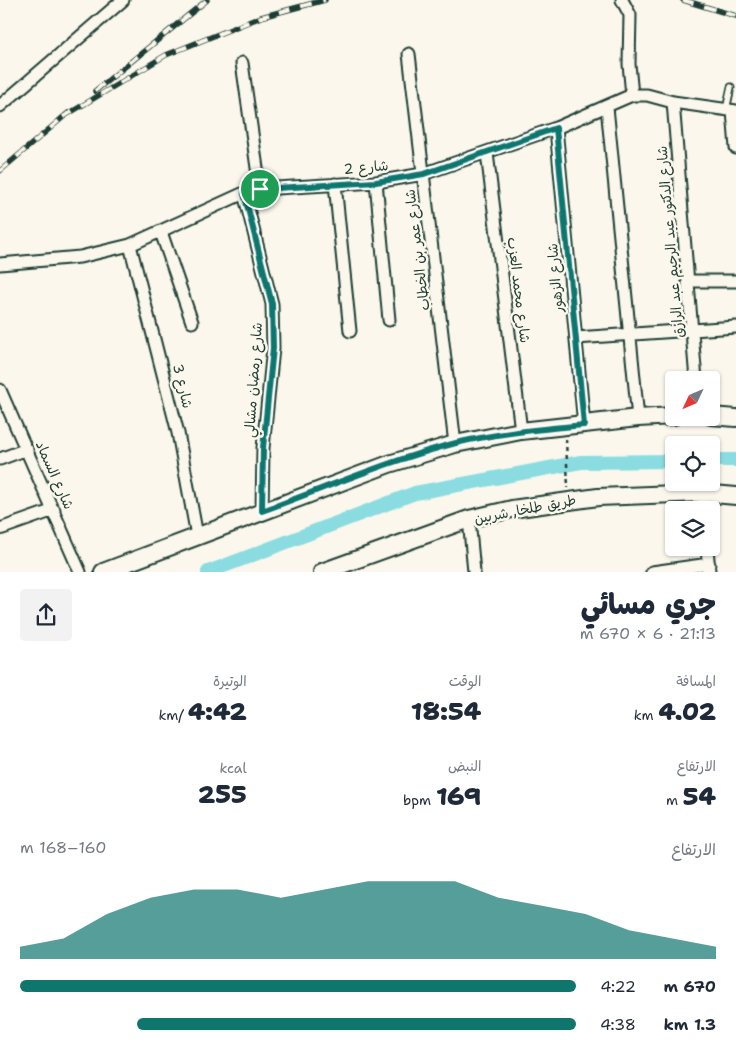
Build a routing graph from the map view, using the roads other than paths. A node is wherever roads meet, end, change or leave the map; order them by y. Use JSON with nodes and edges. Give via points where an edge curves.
{"nodes":[{"id":1,"x":123,"y":0,"type":"edge"},
{"id":2,"x":622,"y":0,"type":"edge"},
{"id":3,"x":409,"y":54,"type":"dead end"},
{"id":4,"x":242,"y":63,"type":"dead end"},
{"id":5,"x":731,"y":87,"type":"dead end"},
{"id":6,"x":632,"y":96,"type":"junction"},
{"id":7,"x":673,"y":102,"type":"junction"},
{"id":8,"x":0,"y":106,"type":"edge"},
{"id":9,"x":606,"y":107,"type":"junction"},
{"id":10,"x":732,"y":111,"type":"edge"},
{"id":11,"x":556,"y":128,"type":"junction"},
{"id":12,"x":736,"y":148,"type":"edge"},
{"id":13,"x":487,"y":153,"type":"junction"},
{"id":14,"x":424,"y":174,"type":"junction"},
{"id":15,"x":376,"y":182,"type":"junction"},
{"id":16,"x":335,"y":184,"type":"junction"},
{"id":17,"x":260,"y":189,"type":"junction"},
{"id":18,"x":244,"y":193,"type":"junction"},
{"id":19,"x":161,"y":232,"type":"junction"},
{"id":20,"x":130,"y":245,"type":"junction"},
{"id":21,"x":0,"y":264,"type":"edge"},
{"id":22,"x":688,"y":281,"type":"junction"},
{"id":23,"x":736,"y":281,"type":"edge"},
{"id":24,"x":389,"y":320,"type":"dead end"},
{"id":25,"x":192,"y":322,"type":"dead end"},
{"id":26,"x":736,"y":326,"type":"edge"},
{"id":27,"x":692,"y":330,"type":"junction"},
{"id":28,"x":350,"y":331,"type":"dead end"},
{"id":29,"x":630,"y":334,"type":"junction"},
{"id":30,"x":576,"y":338,"type":"junction"},
{"id":31,"x":695,"y":371,"type":"edge"},
{"id":32,"x":0,"y":390,"type":"edge"},
{"id":33,"x":665,"y":416,"type":"edge"},
{"id":34,"x":720,"y":417,"type":"edge"},
{"id":35,"x":638,"y":418,"type":"junction"},
{"id":36,"x":736,"y":418,"type":"edge"},
{"id":37,"x":584,"y":425,"type":"junction"},
{"id":38,"x":522,"y":431,"type":"junction"},
{"id":39,"x":455,"y":444,"type":"junction"},
{"id":40,"x":27,"y":449,"type":"junction"},
{"id":41,"x":0,"y":459,"type":"edge"},
{"id":42,"x":702,"y":493,"type":"junction"},
{"id":43,"x":736,"y":496,"type":"edge"},
{"id":44,"x":703,"y":501,"type":"edge"},
{"id":45,"x":54,"y":510,"type":"junction"},
{"id":46,"x":262,"y":511,"type":"junction"},
{"id":47,"x":469,"y":519,"type":"junction"},
{"id":48,"x":0,"y":528,"type":"edge"},
{"id":49,"x":197,"y":536,"type":"junction"},
{"id":50,"x":709,"y":568,"type":"edge"},
{"id":51,"x":332,"y":570,"type":"edge"},
{"id":52,"x":80,"y":572,"type":"edge"},
{"id":53,"x":103,"y":572,"type":"edge"},
{"id":54,"x":474,"y":572,"type":"edge"},
{"id":55,"x":652,"y":572,"type":"edge"}],
"edges":[{"from":1,"to":8,"type":"street"},
{"from":2,"to":6,"type":"street","via":[[630,16]]},
{"from":3,"to":14,"type":"street","name":"شارع عمر بن الخطاب"},
{"from":4,"to":17,"type":"street"},
{"from":5,"to":10,"type":"lane"},
{"from":6,"to":7,"type":"street","name":"شارع 2","via":[[647,95]]},
{"from":6,"to":9,"type":"street","name":"شارع 2"},
{"from":7,"to":10,"type":"street","name":"شارع 2"},
{"from":7,"to":22,"type":"street","name":"شارع الدكتور عبد الرحيم عبد الرازق"},
{"from":9,"to":11,"type":"street","name":"شارع 2"},
{"from":9,"to":29,"type":"street"},
{"from":10,"to":12,"type":"street"},
{"from":11,"to":13,"type":"street","name":"شارع 2"},
{"from":11,"to":30,"type":"street","name":"شارع الزهور"},
{"from":13,"to":14,"type":"street","name":"شارع 2"},
{"from":13,"to":38,"type":"street","name":"شارع محمد العزب"},
{"from":14,"to":15,"type":"street","name":"شارع 2"},
{"from":14,"to":39,"type":"street","name":"شارع عمر بن الخطاب"},
{"from":15,"to":16,"type":"street","name":"شارع 2"},
{"from":15,"to":24,"type":"street"},
{"from":16,"to":17,"type":"street","name":"شارع 2"},
{"from":16,"to":28,"type":"street"},
{"from":17,"to":18,"type":"street","name":"شارع 2"},
{"from":18,"to":19,"type":"street","name":"شارع 2"},
{"from":18,"to":46,"type":"street","name":"شارع رمضان مشالي","via":[[272,304],[273,348],[263,448]]},
{"from":19,"to":20,"type":"street","name":"شارع 2"},
{"from":19,"to":25,"type":"street"},
{"from":20,"to":21,"type":"street","name":"شارع 2","via":[[80,257]]},
{"from":20,"to":49,"type":"street","name":"شارع 3","via":[[170,397]]},
{"from":22,"to":23,"type":"street"},
{"from":22,"to":27,"type":"street","name":"شارع الدكتور عبد الرحيم عبد الرازق"},
{"from":26,"to":27,"type":"street"},
{"from":27,"to":29,"type":"street"},
{"from":27,"to":31,"type":"street","name":"شارع الدكتور عبد الرحيم عبد الرازق"},
{"from":29,"to":30,"type":"street"},
{"from":29,"to":35,"type":"street"},
{"from":30,"to":37,"type":"street","name":"شارع الزهور"},
{"from":32,"to":40,"type":"street","name":"شارع السماد"},
{"from":33,"to":35,"type":"main road"},
{"from":34,"to":36,"type":"main road"},
{"from":35,"to":37,"type":"main road"},
{"from":37,"to":38,"type":"main road"},
{"from":38,"to":39,"type":"main road"},
{"from":39,"to":46,"type":"main road","via":[[389,464]]},
{"from":40,"to":41,"type":"street"},
{"from":40,"to":45,"type":"street","name":"شارع السماد"},
{"from":42,"to":43,"type":"main road","name":"طريق طلخا, شربين"},
{"from":42,"to":44,"type":"street"},
{"from":42,"to":47,"type":"main road","name":"طريق طلخا, شربين","via":[[569,500]]},
{"from":45,"to":48,"type":"street"},
{"from":45,"to":52,"type":"street","name":"شارع السماد"},
{"from":46,"to":49,"type":"main road"},
{"from":47,"to":51,"type":"main road","name":"طريق طلخا, شربين"},
{"from":47,"to":54,"type":"street"},
{"from":49,"to":53,"type":"main road"},
{"from":50,"to":55,"type":"street"}]}
